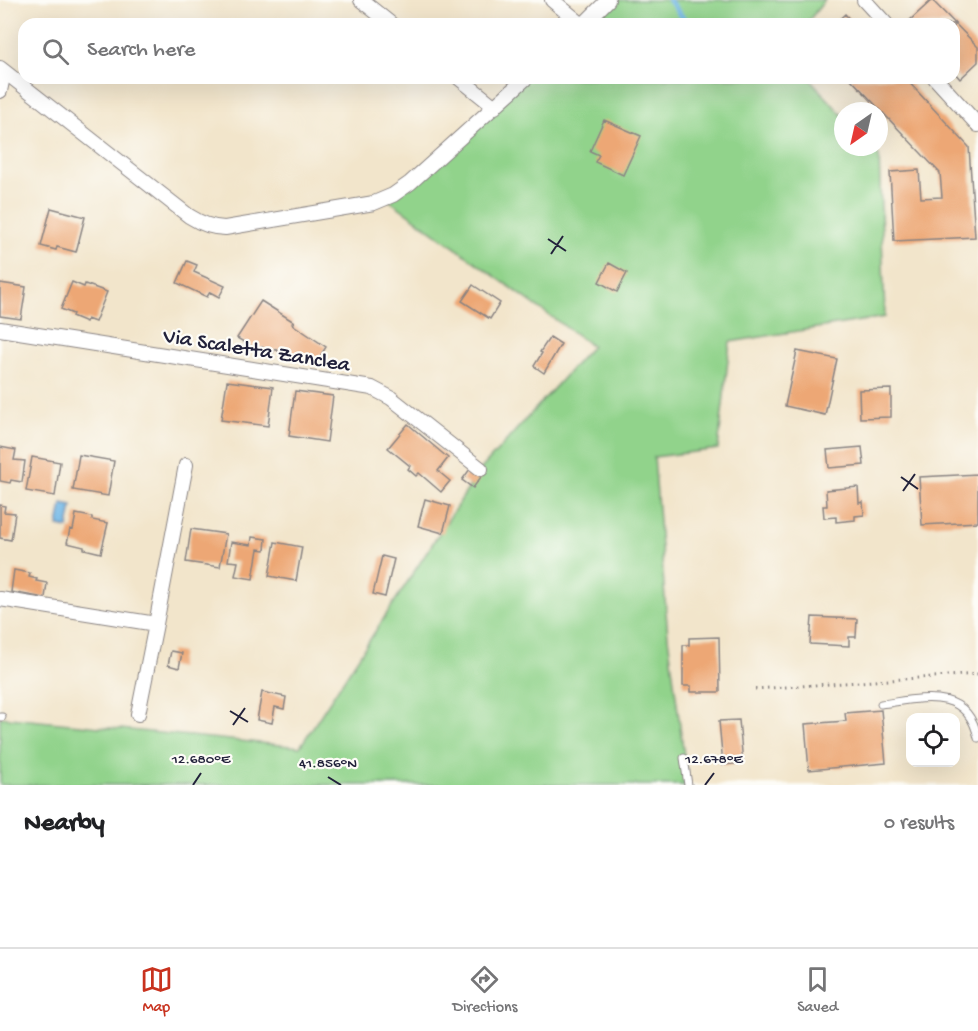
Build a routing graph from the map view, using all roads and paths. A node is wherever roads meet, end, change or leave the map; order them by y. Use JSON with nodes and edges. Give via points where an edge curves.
{"nodes":[{"id":1,"x":361,"y":0,"type":"edge"},
{"id":2,"x":552,"y":0,"type":"edge"},
{"id":3,"x":608,"y":0,"type":"edge"},
{"id":4,"x":864,"y":0,"type":"edge"},
{"id":5,"x":384,"y":18,"type":"edge"},
{"id":6,"x":575,"y":18,"type":"edge"},
{"id":7,"x":589,"y":18,"type":"edge"},
{"id":8,"x":880,"y":18,"type":"edge"},
{"id":9,"x":2,"y":70,"type":"edge"},
{"id":10,"x":18,"y":82,"type":"edge"},
{"id":11,"x":20,"y":84,"type":"edge"},
{"id":12,"x":466,"y":84,"type":"edge"},
{"id":13,"x":520,"y":84,"type":"edge"},
{"id":14,"x":940,"y":84,"type":"edge"},
{"id":15,"x":0,"y":91,"type":"edge"},
{"id":16,"x":495,"y":107,"type":"junction"},
{"id":17,"x":978,"y":125,"type":"edge"},
{"id":18,"x":0,"y":329,"type":"edge"},
{"id":19,"x":186,"y":465,"type":"dead end"},
{"id":20,"x":481,"y":469,"type":"dead end"},
{"id":21,"x":0,"y":599,"type":"edge"},
{"id":22,"x":156,"y":624,"type":"junction"},
{"id":23,"x":978,"y":674,"type":"edge"},
{"id":24,"x":755,"y":689,"type":"dead end"},
{"id":25,"x":881,"y":704,"type":"dead end"},
{"id":26,"x":138,"y":714,"type":"dead end"},
{"id":27,"x":978,"y":738,"type":"edge"},
{"id":28,"x":684,"y":758,"type":"dead end"},
{"id":29,"x":688,"y":785,"type":"edge"}],
"edges":[{"from":1,"to":5,"type":"street"},
{"from":2,"to":6,"type":"street"},
{"from":3,"to":7,"type":"street"},
{"from":4,"to":8,"type":"street"},
{"from":9,"to":10,"type":"street"},
{"from":9,"to":15,"type":"street"},
{"from":11,"to":16,"type":"street","via":[[189,216],[218,228],[348,208],[386,198],[410,183]]},
{"from":12,"to":16,"type":"street"},
{"from":13,"to":16,"type":"street"},
{"from":14,"to":17,"type":"street"},
{"from":18,"to":20,"type":"street","name":"Via Scaletta Zanclea","via":[[372,388],[391,398]]},
{"from":19,"to":22,"type":"street"},
{"from":21,"to":22,"type":"street"},
{"from":22,"to":26,"type":"street"},
{"from":23,"to":24,"type":"path"},
{"from":25,"to":27,"type":"lane","via":[[949,700],[968,714]]},
{"from":28,"to":29,"type":"lane"}]}
